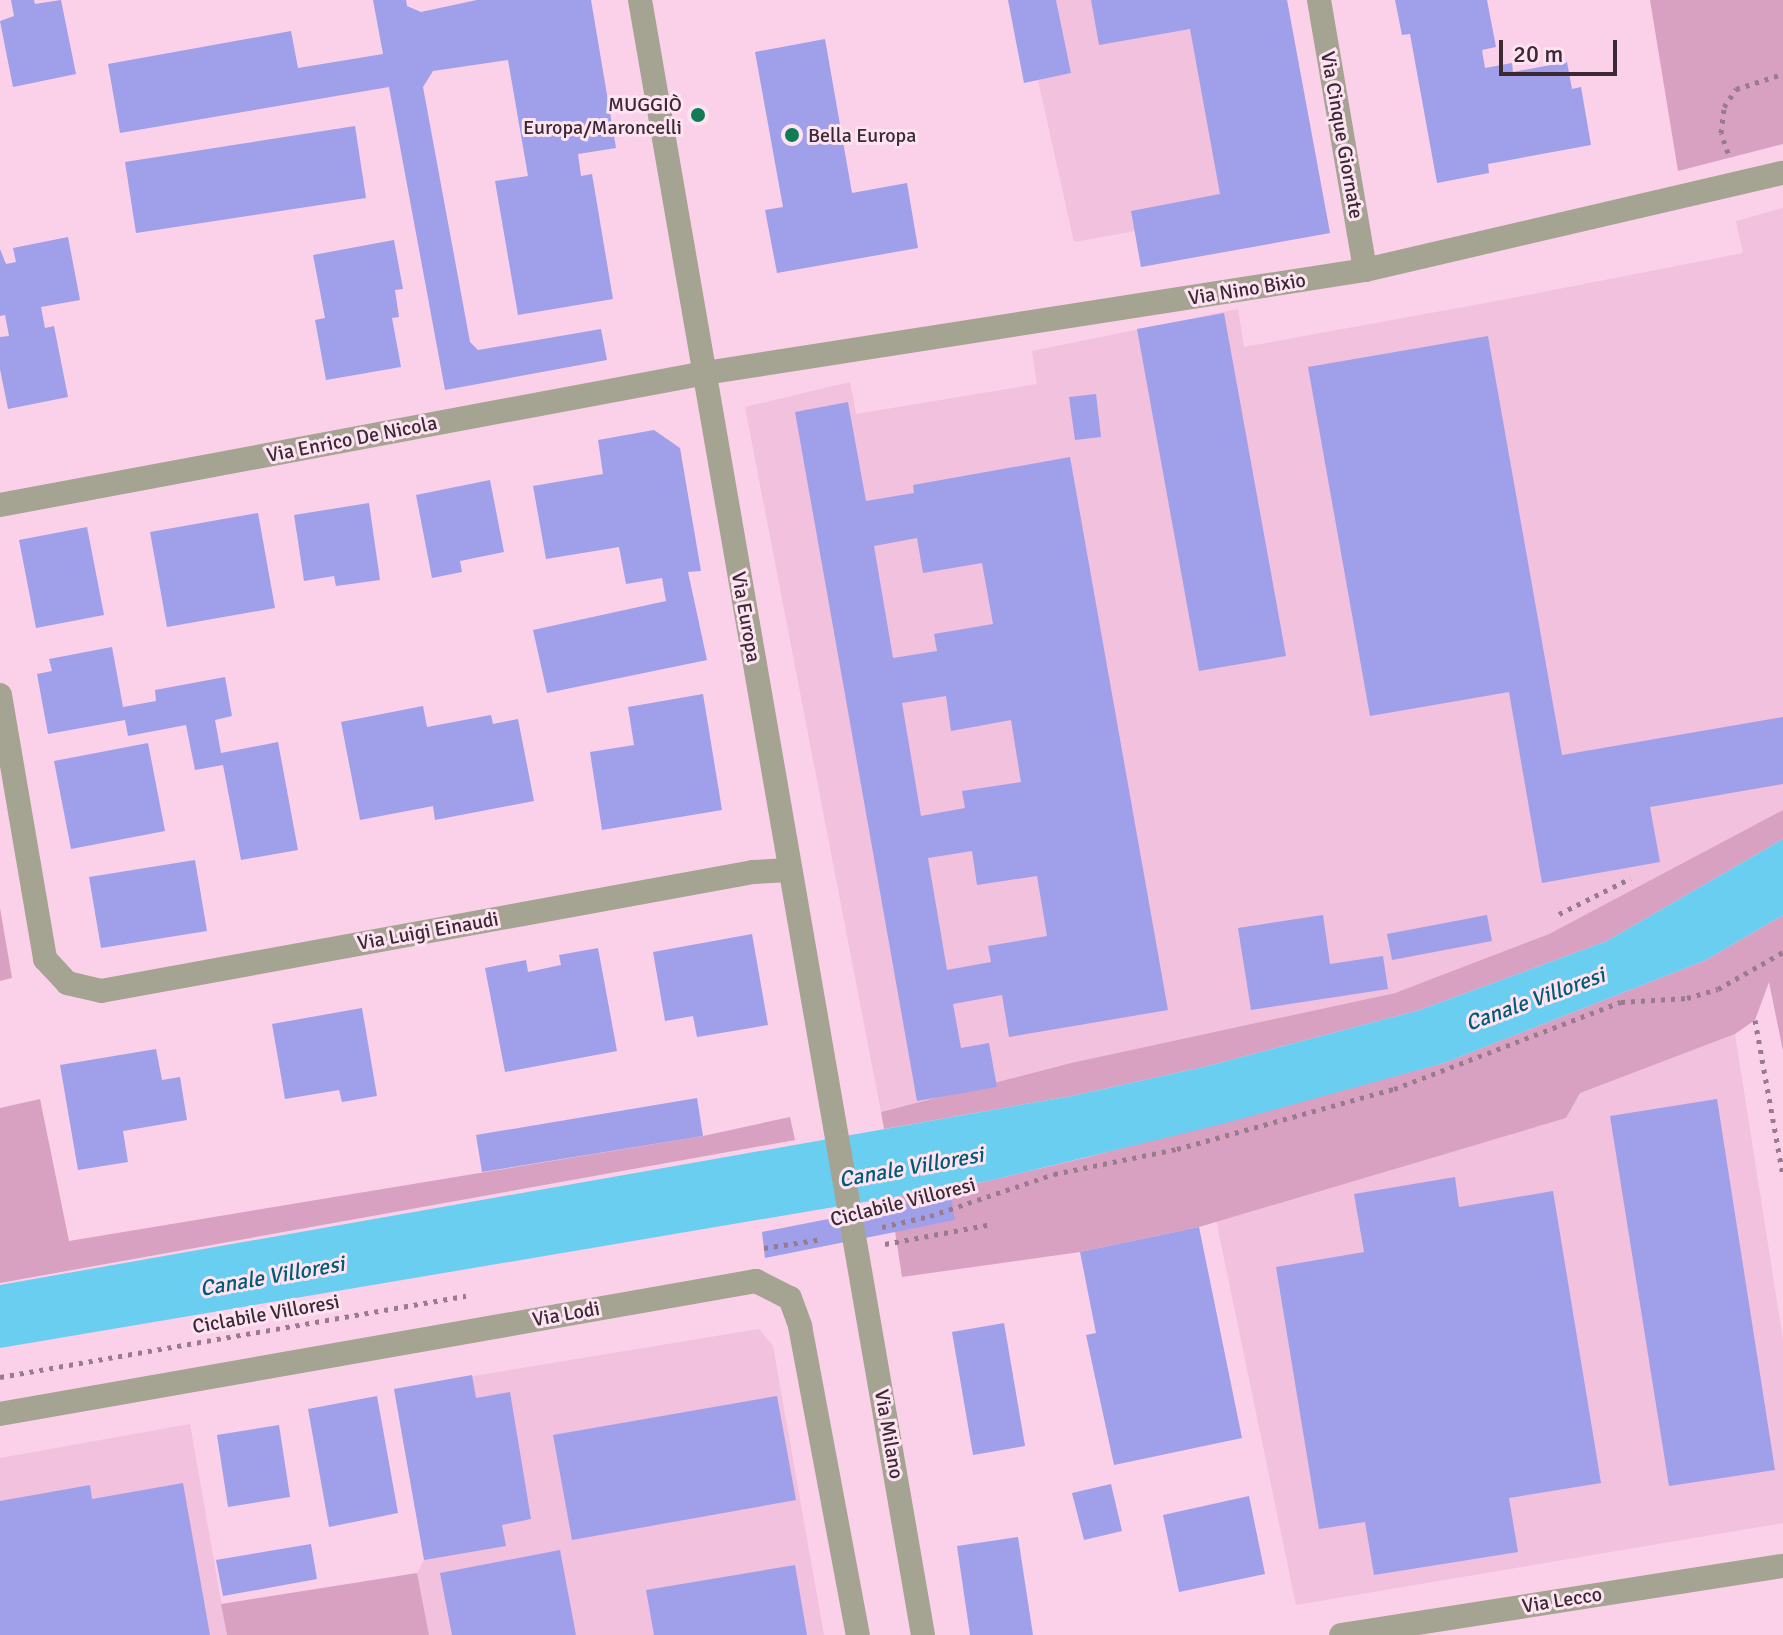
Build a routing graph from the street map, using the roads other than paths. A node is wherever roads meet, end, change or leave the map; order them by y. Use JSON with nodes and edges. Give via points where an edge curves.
{"nodes":[{"id":1,"x":640,"y":0,"type":"edge"},
{"id":2,"x":1319,"y":0,"type":"edge"},
{"id":3,"x":1783,"y":173,"type":"edge"},
{"id":4,"x":1365,"y":270,"type":"junction"},
{"id":5,"x":705,"y":373,"type":"junction"},
{"id":6,"x":0,"y":505,"type":"edge"},
{"id":7,"x":0,"y":695,"type":"edge"},
{"id":8,"x":790,"y":870,"type":"junction"},
{"id":9,"x":855,"y":1236,"type":"joint"},
{"id":10,"x":0,"y":1414,"type":"edge"},
{"id":11,"x":1783,"y":1566,"type":"edge"},
{"id":12,"x":858,"y":1635,"type":"edge"},
{"id":13,"x":923,"y":1635,"type":"edge"},
{"id":14,"x":1341,"y":1635,"type":"edge"}],
"edges":[{"from":1,"to":5,"type":"street","name":"Via Europa"},
{"from":2,"to":4,"type":"street","name":"Via Cinque Giornate"},
{"from":3,"to":4,"type":"street","name":"Via Nino Bixio"},
{"from":4,"to":5,"type":"street","name":"Via Nino Bixio"},
{"from":5,"to":6,"type":"street","name":"Via Enrico De Nicola"},
{"from":5,"to":8,"type":"street","name":"Via Europa"},
{"from":7,"to":8,"type":"street","name":"Via Luigi Einaudi","via":[[45,959],[67,983],[101,991],[753,872]]},
{"from":8,"to":9,"type":"street","name":"Via Europa"},
{"from":9,"to":13,"type":"street","name":"Via Milano"},
{"from":10,"to":12,"type":"street","name":"Via Lodi","via":[[756,1281],[790,1298],[800,1326]]},
{"from":11,"to":14,"type":"street","name":"Via Lecco"}]}
